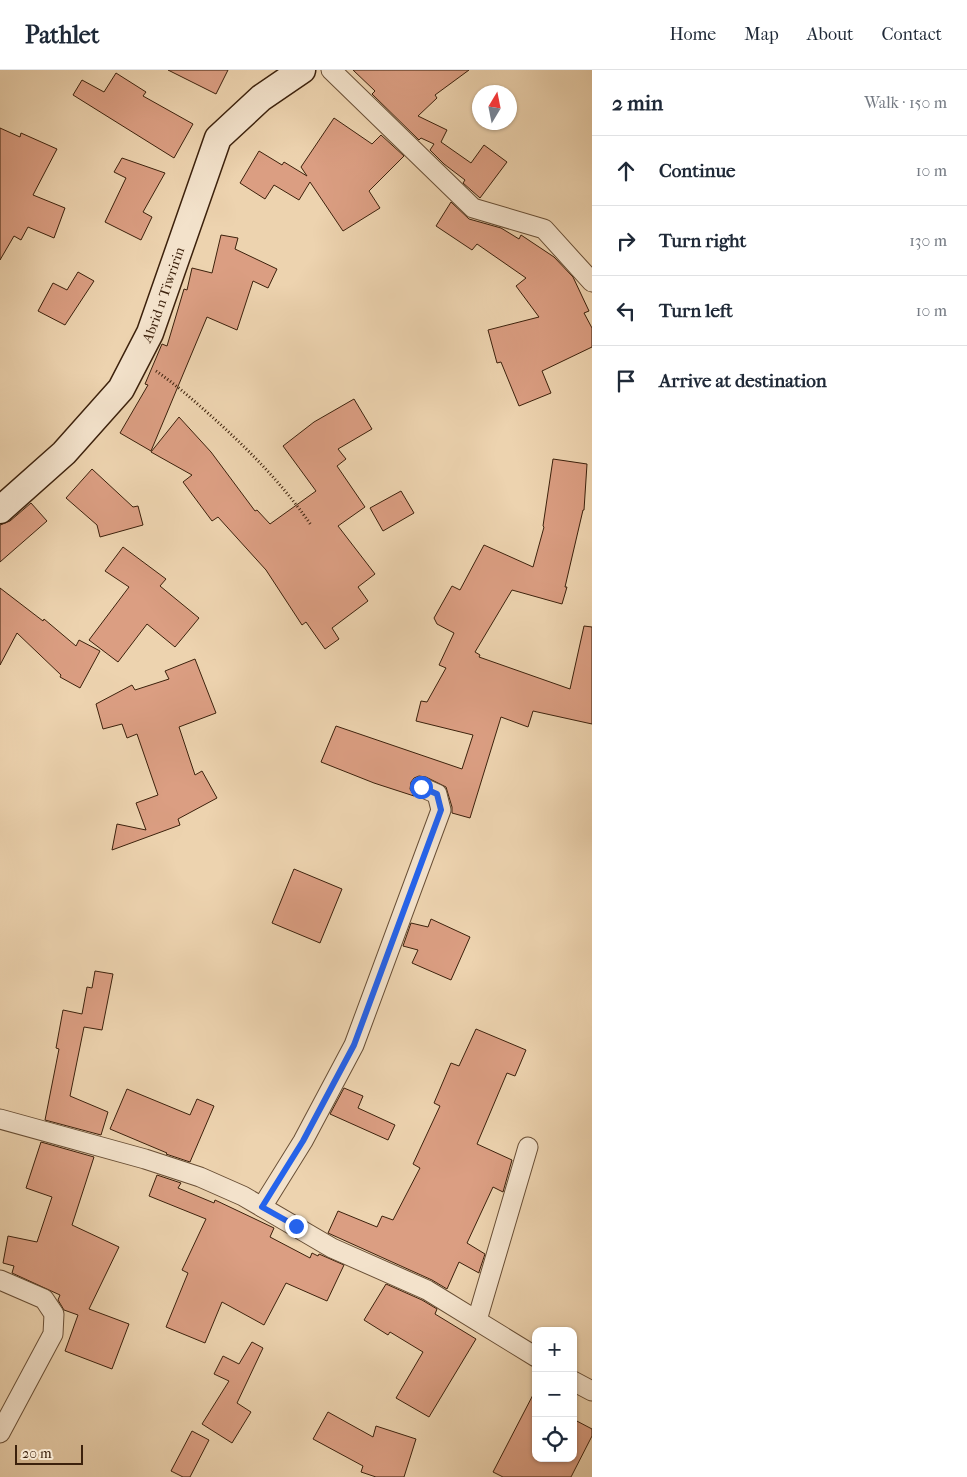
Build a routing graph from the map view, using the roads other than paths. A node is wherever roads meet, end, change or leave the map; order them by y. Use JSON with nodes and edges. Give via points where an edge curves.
{"nodes":[{"id":1,"x":302,"y":70,"type":"edge"},
{"id":2,"x":331,"y":70,"type":"edge"},
{"id":3,"x":592,"y":282,"type":"edge"},
{"id":4,"x":0,"y":510,"type":"edge"},
{"id":5,"x":421,"y":787,"type":"dead end"},
{"id":6,"x":0,"y":1118,"type":"edge"},
{"id":7,"x":528,"y":1147,"type":"dead end"},
{"id":8,"x":262,"y":1207,"type":"junction"},
{"id":9,"x":0,"y":1280,"type":"edge"},
{"id":10,"x":477,"y":1320,"type":"junction"},
{"id":11,"x":532,"y":1355,"type":"edge"},
{"id":12,"x":577,"y":1383,"type":"edge"},
{"id":13,"x":592,"y":1391,"type":"edge"},
{"id":14,"x":0,"y":1433,"type":"edge"}],
"edges":[{"from":1,"to":4,"type":"street","name":"Abrid n Tiwririn","via":[[261,98],[218,138],[150,333],[121,388],[64,453]]},
{"from":2,"to":3,"type":"street","via":[[473,208],[544,229]]},
{"from":5,"to":8,"type":"street","via":[[437,794],[441,810],[354,1045],[303,1141]]},
{"from":6,"to":8,"type":"street","via":[[200,1177]]},
{"from":7,"to":10,"type":"street"},
{"from":8,"to":10,"type":"street","via":[[332,1248],[427,1290]]},
{"from":9,"to":14,"type":"street","via":[[44,1299],[54,1314],[53,1334]]},
{"from":10,"to":11,"type":"street"},
{"from":12,"to":13,"type":"street"}]}
